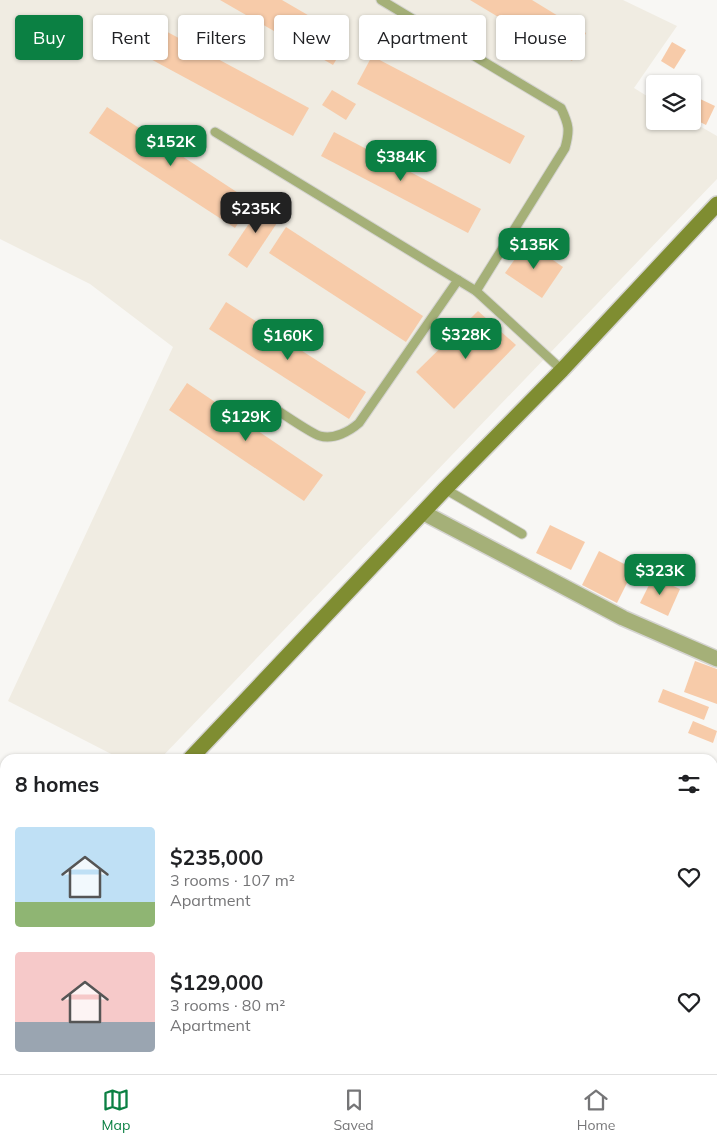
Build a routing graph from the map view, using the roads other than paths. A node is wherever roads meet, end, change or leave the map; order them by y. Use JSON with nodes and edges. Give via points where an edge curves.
{"nodes":[{"id":1,"x":381,"y":0,"type":"edge"},
{"id":2,"x":215,"y":132,"type":"dead end"},
{"id":3,"x":717,"y":204,"type":"edge"},
{"id":4,"x":458,"y":280,"type":"junction"},
{"id":5,"x":476,"y":290,"type":"junction"},
{"id":6,"x":562,"y":370,"type":"junction"},
{"id":7,"x":271,"y":406,"type":"dead end"},
{"id":8,"x":445,"y":489,"type":"junction"},
{"id":9,"x":424,"y":513,"type":"junction"},
{"id":10,"x":522,"y":534,"type":"dead end"},
{"id":11,"x":717,"y":659,"type":"edge"},
{"id":12,"x":195,"y":754,"type":"edge"}],
"edges":[{"from":1,"to":5,"type":"lane","via":[[561,108],[568,123],[565,148]]},
{"from":2,"to":4,"type":"lane"},
{"from":3,"to":6,"type":"street"},
{"from":4,"to":5,"type":"lane"},
{"from":4,"to":7,"type":"lane","via":[[359,423],[350,431],[320,436]]},
{"from":5,"to":6,"type":"lane"},
{"from":6,"to":8,"type":"street"},
{"from":8,"to":9,"type":"street"},
{"from":8,"to":10,"type":"lane"},
{"from":9,"to":11,"type":"street","via":[[623,618]]},
{"from":9,"to":12,"type":"street"}]}
